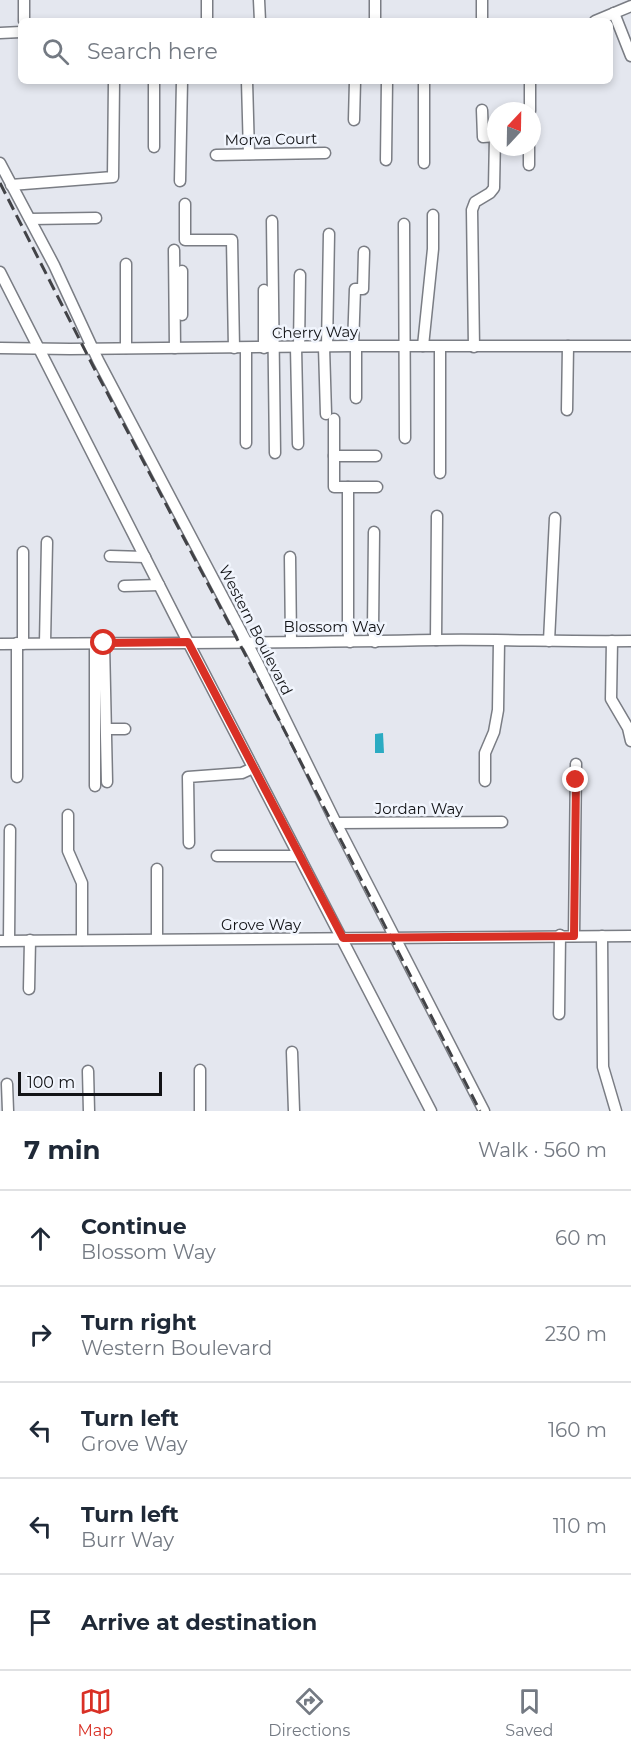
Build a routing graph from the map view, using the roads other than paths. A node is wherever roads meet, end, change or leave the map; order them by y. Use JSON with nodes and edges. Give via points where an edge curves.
{"nodes":[{"id":1,"x":24,"y":0,"type":"edge"},
{"id":2,"x":207,"y":0,"type":"edge"},
{"id":3,"x":260,"y":0,"type":"edge"},
{"id":4,"x":375,"y":0,"type":"edge"},
{"id":5,"x":482,"y":0,"type":"edge"},
{"id":6,"x":631,"y":6,"type":"edge"},
{"id":7,"x":614,"y":13,"type":"junction"},
{"id":8,"x":24,"y":18,"type":"edge"},
{"id":9,"x":207,"y":18,"type":"edge"},
{"id":10,"x":260,"y":18,"type":"edge"},
{"id":11,"x":375,"y":18,"type":"edge"},
{"id":12,"x":482,"y":18,"type":"edge"},
{"id":13,"x":602,"y":18,"type":"edge"},
{"id":14,"x":18,"y":32,"type":"edge"},
{"id":15,"x":0,"y":33,"type":"edge"},
{"id":16,"x":631,"y":56,"type":"edge"},
{"id":17,"x":114,"y":84,"type":"edge"},
{"id":18,"x":154,"y":84,"type":"edge"},
{"id":19,"x":182,"y":84,"type":"edge"},
{"id":20,"x":247,"y":84,"type":"edge"},
{"id":21,"x":355,"y":84,"type":"edge"},
{"id":22,"x":387,"y":84,"type":"edge"},
{"id":23,"x":424,"y":84,"type":"edge"},
{"id":24,"x":530,"y":84,"type":"edge"},
{"id":25,"x":530,"y":102,"type":"edge"},
{"id":26,"x":482,"y":110,"type":"dead end"},
{"id":27,"x":354,"y":120,"type":"dead end"},
{"id":28,"x":154,"y":147,"type":"dead end"},
{"id":29,"x":326,"y":153,"type":"dead end"},
{"id":30,"x":249,"y":154,"type":"junction"},
{"id":31,"x":216,"y":155,"type":"dead end"},
{"id":32,"x":529,"y":156,"type":"edge"},
{"id":33,"x":386,"y":160,"type":"dead end"},
{"id":34,"x":0,"y":163,"type":"edge"},
{"id":35,"x":424,"y":164,"type":"dead end"},
{"id":36,"x":529,"y":165,"type":"dead end"},
{"id":37,"x":180,"y":181,"type":"dead end"},
{"id":38,"x":11,"y":185,"type":"junction"},
{"id":39,"x":185,"y":204,"type":"dead end"},
{"id":40,"x":433,"y":215,"type":"dead end"},
{"id":41,"x":96,"y":218,"type":"dead end"},
{"id":42,"x":30,"y":219,"type":"junction"},
{"id":43,"x":272,"y":221,"type":"dead end"},
{"id":44,"x":404,"y":224,"type":"dead end"},
{"id":45,"x":329,"y":234,"type":"dead end"},
{"id":46,"x":174,"y":250,"type":"dead end"},
{"id":47,"x":364,"y":252,"type":"dead end"},
{"id":48,"x":126,"y":264,"type":"dead end"},
{"id":49,"x":182,"y":271,"type":"dead end"},
{"id":50,"x":0,"y":272,"type":"edge"},
{"id":51,"x":300,"y":275,"type":"dead end"},
{"id":52,"x":264,"y":290,"type":"dead end"},
{"id":53,"x":631,"y":345,"type":"edge"},
{"id":54,"x":354,"y":346,"type":"junction"},
{"id":55,"x":405,"y":346,"type":"junction"},
{"id":56,"x":423,"y":346,"type":"junction"},
{"id":57,"x":474,"y":346,"type":"junction"},
{"id":58,"x":568,"y":346,"type":"junction"},
{"id":59,"x":297,"y":347,"type":"junction"},
{"id":60,"x":326,"y":347,"type":"junction"},
{"id":61,"x":440,"y":347,"type":"junction"},
{"id":62,"x":0,"y":348,"type":"edge"},
{"id":63,"x":40,"y":348,"type":"junction"},
{"id":64,"x":93,"y":348,"type":"junction"},
{"id":65,"x":126,"y":348,"type":"junction"},
{"id":66,"x":179,"y":348,"type":"junction"},
{"id":67,"x":234,"y":348,"type":"junction"},
{"id":68,"x":246,"y":348,"type":"junction"},
{"id":69,"x":268,"y":348,"type":"junction"},
{"id":70,"x":356,"y":398,"type":"dead end"},
{"id":71,"x":567,"y":410,"type":"dead end"},
{"id":72,"x":405,"y":438,"type":"dead end"},
{"id":73,"x":246,"y":443,"type":"dead end"},
{"id":74,"x":298,"y":444,"type":"dead end"},
{"id":75,"x":275,"y":453,"type":"dead end"},
{"id":76,"x":334,"y":456,"type":"junction"},
{"id":77,"x":376,"y":456,"type":"dead end"},
{"id":78,"x":440,"y":473,"type":"dead end"},
{"id":79,"x":348,"y":487,"type":"junction"},
{"id":80,"x":377,"y":487,"type":"dead end"},
{"id":81,"x":437,"y":516,"type":"dead end"},
{"id":82,"x":555,"y":518,"type":"dead end"},
{"id":83,"x":374,"y":532,"type":"dead end"},
{"id":84,"x":47,"y":542,"type":"dead end"},
{"id":85,"x":23,"y":552,"type":"dead end"},
{"id":86,"x":110,"y":556,"type":"dead end"},
{"id":87,"x":145,"y":556,"type":"junction"},
{"id":88,"x":290,"y":557,"type":"dead end"},
{"id":89,"x":159,"y":585,"type":"junction"},
{"id":90,"x":124,"y":586,"type":"dead end"},
{"id":91,"x":436,"y":640,"type":"junction"},
{"id":92,"x":631,"y":640,"type":"edge"},
{"id":93,"x":246,"y":641,"type":"junction"},
{"id":94,"x":291,"y":641,"type":"junction"},
{"id":95,"x":499,"y":641,"type":"junction"},
{"id":96,"x":549,"y":641,"type":"junction"},
{"id":97,"x":612,"y":641,"type":"junction"},
{"id":98,"x":188,"y":642,"type":"junction"},
{"id":99,"x":350,"y":642,"type":"junction"},
{"id":100,"x":375,"y":642,"type":"junction"},
{"id":101,"x":45,"y":643,"type":"junction"},
{"id":102,"x":100,"y":643,"type":"junction"},
{"id":103,"x":0,"y":644,"type":"edge"},
{"id":104,"x":20,"y":644,"type":"junction"},
{"id":105,"x":106,"y":729,"type":"junction"},
{"id":106,"x":125,"y":729,"type":"dead end"},
{"id":107,"x":631,"y":741,"type":"edge"},
{"id":108,"x":576,"y":765,"type":"dead end"},
{"id":109,"x":253,"y":768,"type":"junction"},
{"id":110,"x":17,"y":777,"type":"dead end"},
{"id":111,"x":484,"y":781,"type":"dead end"},
{"id":112,"x":107,"y":782,"type":"dead end"},
{"id":113,"x":95,"y":786,"type":"dead end"},
{"id":114,"x":68,"y":815,"type":"dead end"},
{"id":115,"x":502,"y":822,"type":"dead end"},
{"id":116,"x":336,"y":823,"type":"junction"},
{"id":117,"x":10,"y":830,"type":"dead end"},
{"id":118,"x":189,"y":843,"type":"dead end"},
{"id":119,"x":218,"y":856,"type":"dead end"},
{"id":120,"x":299,"y":856,"type":"junction"},
{"id":121,"x":157,"y":869,"type":"dead end"},
{"id":122,"x":560,"y":935,"type":"junction"},
{"id":123,"x":574,"y":936,"type":"junction"},
{"id":124,"x":602,"y":936,"type":"junction"},
{"id":125,"x":631,"y":936,"type":"edge"},
{"id":126,"x":343,"y":938,"type":"junction"},
{"id":127,"x":396,"y":938,"type":"junction"},
{"id":128,"x":157,"y":939,"type":"junction"},
{"id":129,"x":5,"y":940,"type":"edge"},
{"id":130,"x":30,"y":940,"type":"junction"},
{"id":131,"x":82,"y":940,"type":"junction"},
{"id":132,"x":29,"y":989,"type":"dead end"},
{"id":133,"x":559,"y":1014,"type":"dead end"},
{"id":134,"x":292,"y":1052,"type":"dead end"},
{"id":135,"x":88,"y":1071,"type":"dead end"},
{"id":136,"x":200,"y":1071,"type":"dead end"},
{"id":137,"x":7,"y":1084,"type":"dead end"},
{"id":138,"x":8,"y":1111,"type":"edge"},
{"id":139,"x":89,"y":1111,"type":"edge"},
{"id":140,"x":200,"y":1111,"type":"edge"},
{"id":141,"x":294,"y":1111,"type":"edge"},
{"id":142,"x":431,"y":1111,"type":"edge"},
{"id":143,"x":484,"y":1111,"type":"edge"},
{"id":144,"x":616,"y":1111,"type":"edge"}],
"edges":[{"from":1,"to":8,"type":"street"},
{"from":2,"to":9,"type":"street"},
{"from":3,"to":10,"type":"street"},
{"from":4,"to":11,"type":"street"},
{"from":5,"to":12,"type":"street"},
{"from":6,"to":7,"type":"street"},
{"from":7,"to":13,"type":"street"},
{"from":7,"to":16,"type":"street"},
{"from":14,"to":15,"type":"street"},
{"from":17,"to":38,"type":"street","via":[[113,177]]},
{"from":18,"to":28,"type":"street"},
{"from":19,"to":37,"type":"street"},
{"from":20,"to":30,"type":"street"},
{"from":21,"to":27,"type":"street"},
{"from":22,"to":33,"type":"street"},
{"from":23,"to":35,"type":"street"},
{"from":24,"to":25,"type":"street"},
{"from":26,"to":57,"type":"street","via":[[483,137],[495,136],[494,188],[475,202],[472,210]]},
{"from":29,"to":30,"type":"street","name":"Morva Court"},
{"from":30,"to":31,"type":"street","name":"Morva Court"},
{"from":32,"to":36,"type":"street"},
{"from":34,"to":38,"type":"street","name":"Western Boulevard"},
{"from":38,"to":42,"type":"street","name":"Western Boulevard"},
{"from":39,"to":67,"type":"street","via":[[185,240],[232,240]]},
{"from":40,"to":56,"type":"street"},
{"from":41,"to":42,"type":"street"},
{"from":42,"to":64,"type":"street","name":"Western Boulevard"},
{"from":43,"to":69,"type":"street"},
{"from":44,"to":55,"type":"street"},
{"from":45,"to":60,"type":"street"},
{"from":46,"to":66,"type":"street"},
{"from":47,"to":54,"type":"street","via":[[363,289],[355,289]]},
{"from":48,"to":65,"type":"street"},
{"from":49,"to":66,"type":"street"},
{"from":50,"to":63,"type":"street"},
{"from":51,"to":59,"type":"street"},
{"from":52,"to":69,"type":"street"},
{"from":53,"to":58,"type":"street","name":"Cherry Way"},
{"from":54,"to":55,"type":"street","name":"Cherry Way"},
{"from":54,"to":60,"type":"street","name":"Cherry Way"},
{"from":54,"to":70,"type":"street"},
{"from":55,"to":56,"type":"street","name":"Cherry Way"},
{"from":55,"to":72,"type":"street"},
{"from":56,"to":61,"type":"street","name":"Cherry Way"},
{"from":57,"to":58,"type":"street","name":"Cherry Way"},
{"from":57,"to":61,"type":"street","name":"Cherry Way"},
{"from":58,"to":71,"type":"street"},
{"from":59,"to":60,"type":"street","name":"Cherry Way"},
{"from":59,"to":69,"type":"street","name":"Cherry Way"},
{"from":59,"to":74,"type":"street"},
{"from":60,"to":76,"type":"street"},
{"from":61,"to":78,"type":"street"},
{"from":62,"to":63,"type":"street","name":"Cherry Way"},
{"from":63,"to":64,"type":"street","name":"Cherry Way"},
{"from":63,"to":87,"type":"street"},
{"from":64,"to":65,"type":"street","name":"Cherry Way"},
{"from":64,"to":93,"type":"street","name":"Western Boulevard"},
{"from":65,"to":66,"type":"street","name":"Cherry Way"},
{"from":66,"to":67,"type":"street","name":"Cherry Way"},
{"from":67,"to":68,"type":"street","name":"Cherry Way"},
{"from":68,"to":69,"type":"street","name":"Cherry Way"},
{"from":68,"to":73,"type":"street"},
{"from":69,"to":75,"type":"street"},
{"from":76,"to":77,"type":"street"},
{"from":76,"to":79,"type":"street","via":[[334,487]]},
{"from":79,"to":80,"type":"street"},
{"from":79,"to":99,"type":"street"},
{"from":81,"to":91,"type":"street"},
{"from":82,"to":96,"type":"street"},
{"from":83,"to":100,"type":"street"},
{"from":84,"to":101,"type":"street"},
{"from":85,"to":104,"type":"street"},
{"from":86,"to":87,"type":"street"},
{"from":87,"to":89,"type":"street"},
{"from":88,"to":94,"type":"street"},
{"from":89,"to":90,"type":"street"},
{"from":89,"to":98,"type":"street"},
{"from":91,"to":95,"type":"street","name":"Blossom Way"},
{"from":91,"to":100,"type":"street","name":"Blossom Way"},
{"from":92,"to":97,"type":"street","name":"Blossom Way"},
{"from":93,"to":94,"type":"street","name":"Blossom Way"},
{"from":93,"to":98,"type":"street","name":"Blossom Way"},
{"from":93,"to":116,"type":"street","name":"Western Boulevard"},
{"from":94,"to":99,"type":"street","name":"Blossom Way"},
{"from":95,"to":96,"type":"street","name":"Blossom Way"},
{"from":95,"to":111,"type":"street","via":[[498,710],[485,753]]},
{"from":96,"to":97,"type":"street","name":"Blossom Way"},
{"from":97,"to":107,"type":"street","via":[[611,699]]},
{"from":98,"to":102,"type":"street","name":"Blossom Way"},
{"from":98,"to":109,"type":"street"},
{"from":99,"to":100,"type":"street","name":"Blossom Way"},
{"from":101,"to":102,"type":"street","name":"Blossom Way"},
{"from":101,"to":104,"type":"street","name":"Blossom Way"},
{"from":102,"to":105,"type":"street"},
{"from":102,"to":113,"type":"street"},
{"from":103,"to":104,"type":"street","name":"Blossom Way"},
{"from":104,"to":110,"type":"street"},
{"from":105,"to":106,"type":"street"},
{"from":105,"to":112,"type":"street"},
{"from":108,"to":123,"type":"street"},
{"from":109,"to":118,"type":"street","via":[[242,773],[188,777]]},
{"from":109,"to":120,"type":"street"},
{"from":114,"to":131,"type":"street","via":[[68,851],[82,883]]},
{"from":115,"to":116,"type":"street","name":"Jordan Way"},
{"from":116,"to":127,"type":"street","name":"Western Boulevard"},
{"from":117,"to":129,"type":"street"},
{"from":119,"to":120,"type":"street"},
{"from":120,"to":126,"type":"street"},
{"from":121,"to":128,"type":"street"},
{"from":122,"to":123,"type":"street","name":"Grove Way"},
{"from":122,"to":127,"type":"street","name":"Grove Way"},
{"from":122,"to":133,"type":"street"},
{"from":123,"to":124,"type":"street","name":"Grove Way"},
{"from":124,"to":125,"type":"street","name":"Grove Way"},
{"from":124,"to":144,"type":"street","via":[[603,1067]]},
{"from":126,"to":127,"type":"street","name":"Grove Way"},
{"from":126,"to":128,"type":"street","name":"Grove Way"},
{"from":126,"to":142,"type":"street"},
{"from":127,"to":143,"type":"street","name":"Western Boulevard"},
{"from":128,"to":131,"type":"street","name":"Grove Way"},
{"from":129,"to":130,"type":"street","name":"Grove Way"},
{"from":130,"to":131,"type":"street","name":"Grove Way"},
{"from":130,"to":132,"type":"street"},
{"from":134,"to":141,"type":"street"},
{"from":135,"to":139,"type":"street"},
{"from":136,"to":140,"type":"street"},
{"from":137,"to":138,"type":"street"}]}
